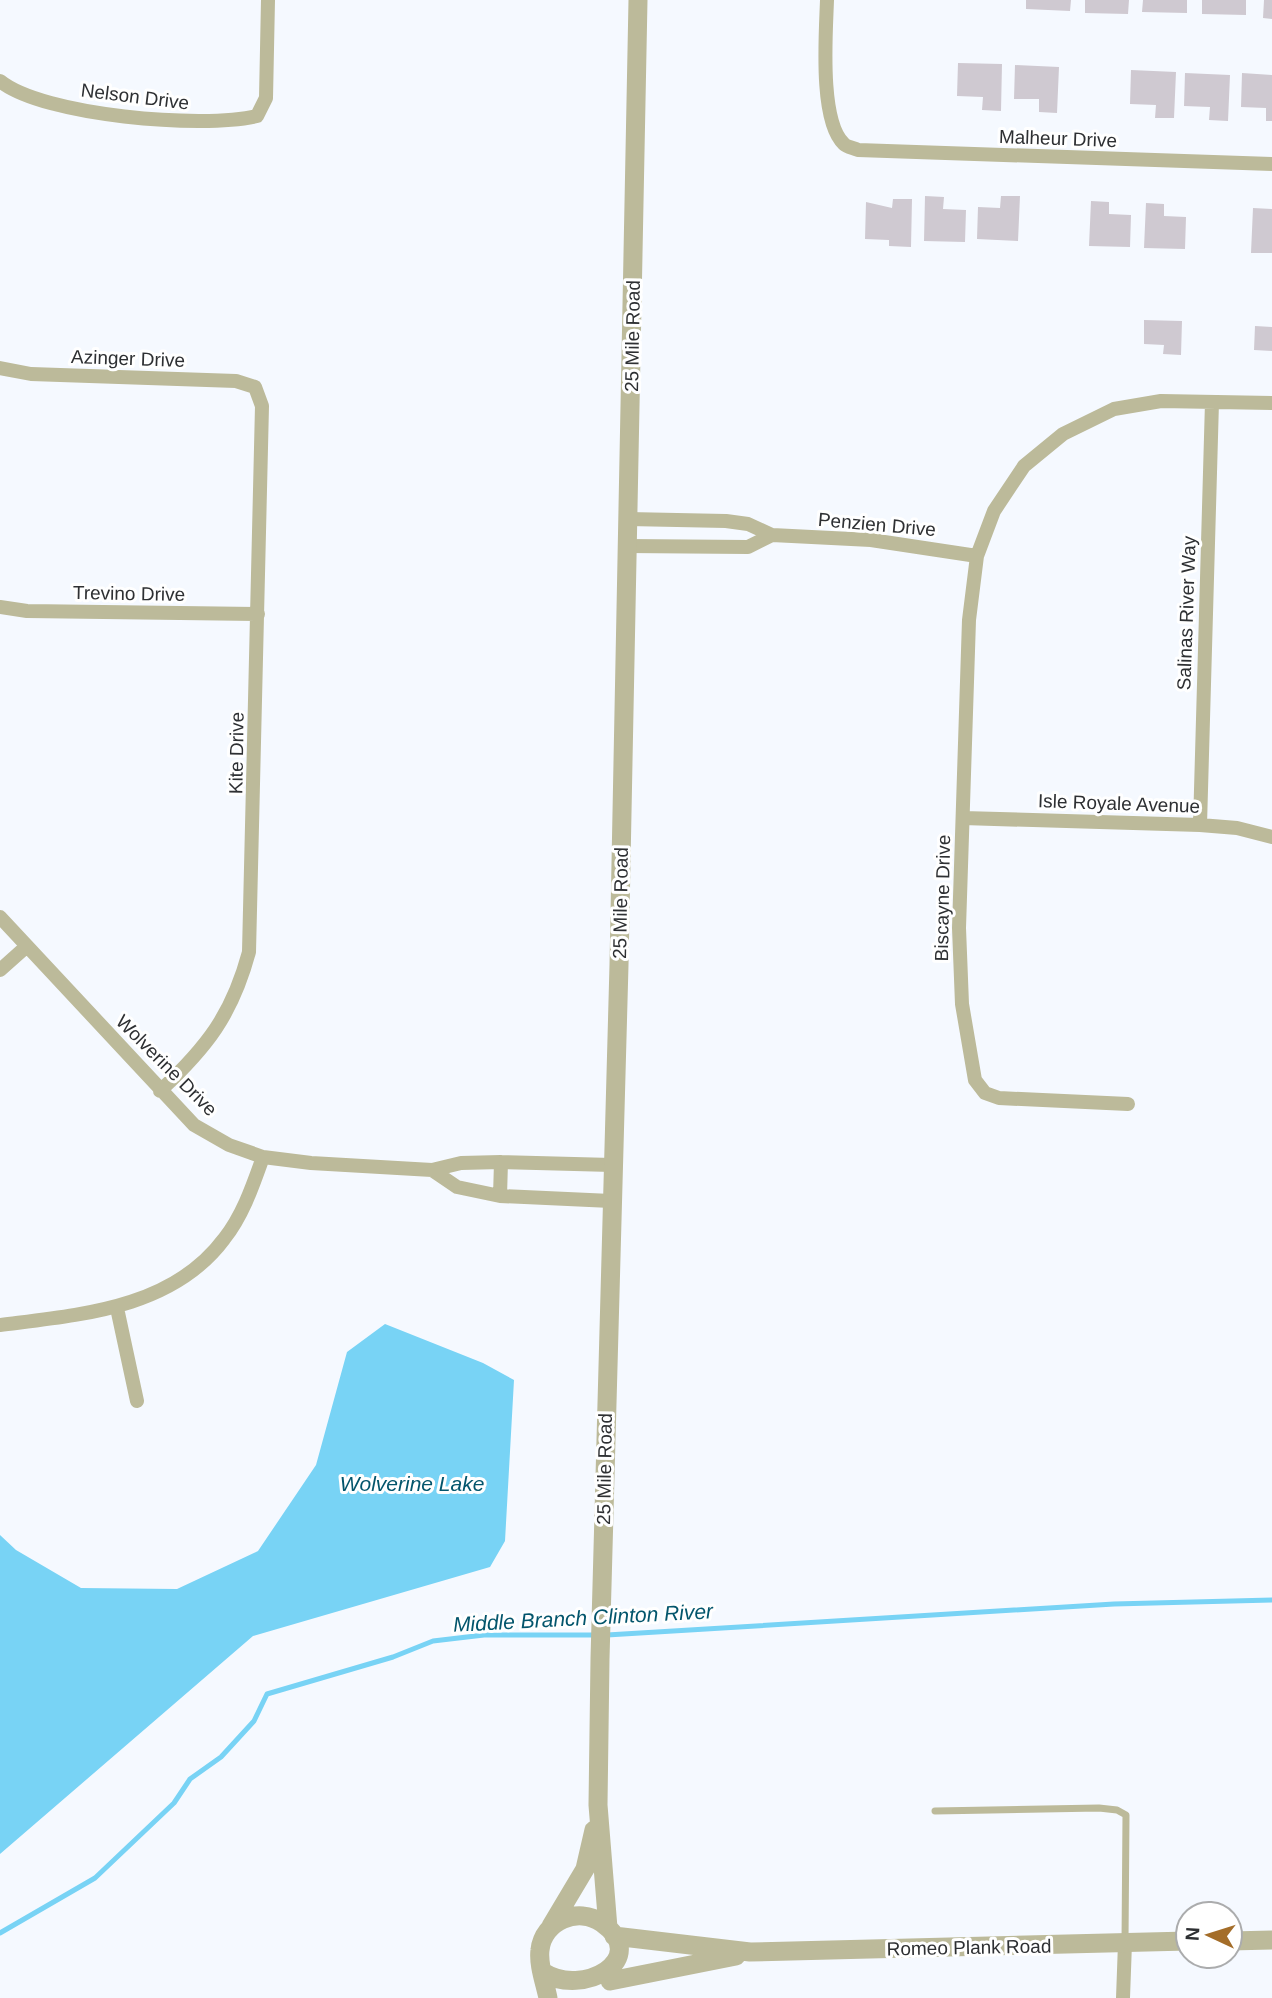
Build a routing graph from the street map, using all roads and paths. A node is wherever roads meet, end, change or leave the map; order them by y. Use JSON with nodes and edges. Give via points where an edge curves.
{"nodes":[{"id":1,"x":268,"y":0,"type":"edge"},
{"id":2,"x":638,"y":0,"type":"edge"},
{"id":3,"x":827,"y":0,"type":"edge"},
{"id":4,"x":0,"y":81,"type":"edge"},
{"id":5,"x":1272,"y":164,"type":"edge"},
{"id":6,"x":0,"y":368,"type":"edge"},
{"id":7,"x":256,"y":387,"type":"joint"},
{"id":8,"x":1212,"y":402,"type":"junction"},
{"id":9,"x":1272,"y":403,"type":"edge"},
{"id":10,"x":628,"y":519,"type":"junction"},
{"id":11,"x":772,"y":535,"type":"junction"},
{"id":12,"x":627,"y":546,"type":"junction"},
{"id":13,"x":977,"y":556,"type":"junction"},
{"id":14,"x":0,"y":607,"type":"edge"},
{"id":15,"x":258,"y":614,"type":"junction"},
{"id":16,"x":963,"y":818,"type":"junction"},
{"id":17,"x":1200,"y":825,"type":"junction"},
{"id":18,"x":1272,"y":837,"type":"edge"},
{"id":19,"x":0,"y":917,"type":"edge"},
{"id":20,"x":27,"y":946,"type":"junction"},
{"id":21,"x":0,"y":970,"type":"edge"},
{"id":22,"x":160,"y":1091,"type":"junction"},
{"id":23,"x":1128,"y":1104,"type":"dead end"},
{"id":24,"x":263,"y":1157,"type":"junction"},
{"id":25,"x":501,"y":1162,"type":"junction"},
{"id":26,"x":612,"y":1165,"type":"junction"},
{"id":27,"x":432,"y":1170,"type":"junction"},
{"id":28,"x":500,"y":1196,"type":"junction"},
{"id":29,"x":611,"y":1201,"type":"junction"},
{"id":30,"x":117,"y":1308,"type":"junction"},
{"id":31,"x":0,"y":1325,"type":"edge"},
{"id":32,"x":137,"y":1401,"type":"dead end"},
{"id":33,"x":598,"y":1805,"type":"junction"},
{"id":34,"x":935,"y":1811,"type":"dead end"},
{"id":35,"x":611,"y":1932,"type":"junction"},
{"id":36,"x":545,"y":1935,"type":"junction"},
{"id":37,"x":1272,"y":1940,"type":"edge"},
{"id":38,"x":1174,"y":1941,"type":"edge"},
{"id":39,"x":1244,"y":1941,"type":"edge"},
{"id":40,"x":1125,"y":1943,"type":"junction"},
{"id":41,"x":750,"y":1952,"type":"junction"},
{"id":42,"x":542,"y":1972,"type":"junction"},
{"id":43,"x":601,"y":1990,"type":"edge"},
{"id":44,"x":548,"y":1998,"type":"edge"},
{"id":45,"x":1124,"y":1998,"type":"edge"}],
"edges":[{"from":1,"to":4,"type":"street","name":"Nelson Drive","via":[[265,104],[257,116],[195,123],[61,107],[29,98]]},
{"from":2,"to":10,"type":"street","name":"25 Mile Road"},
{"from":3,"to":5,"type":"street","name":"Malheur Drive","via":[[833,127],[844,144],[858,150]]},
{"from":6,"to":7,"type":"street","name":"Azinger Drive","via":[[31,374],[236,381]]},
{"from":7,"to":15,"type":"street","name":"Kite Drive","via":[[262,406]]},
{"from":8,"to":9,"type":"street","name":"Biscayne Drive"},
{"from":8,"to":13,"type":"street","name":"Biscayne Drive","via":[[1161,401],[1114,409],[1063,434],[1024,466],[995,511]]},
{"from":8,"to":17,"type":"street","name":"Salinas River Way"},
{"from":10,"to":11,"type":"street","name":"Penzien Drive","via":[[726,521],[748,524]]},
{"from":10,"to":12,"type":"street","name":"25 Mile Road"},
{"from":11,"to":12,"type":"street","name":"Penzien Drive","via":[[748,547]]},
{"from":11,"to":13,"type":"street","name":"Penzien Drive","via":[[871,540]]},
{"from":12,"to":26,"type":"street","name":"25 Mile Road"},
{"from":13,"to":16,"type":"street","name":"Biscayne Drive","via":[[969,620]]},
{"from":14,"to":15,"type":"street","name":"Trevino Drive"},
{"from":15,"to":22,"type":"street","name":"Kite Drive","via":[[249,952],[232,1006],[218,1030]]},
{"from":16,"to":17,"type":"street","name":"Isle Royale Avenue"},
{"from":16,"to":23,"type":"street","name":"Biscayne Drive","via":[[960,973],[975,1080],[985,1093],[999,1098]]},
{"from":17,"to":18,"type":"street","name":"Isle Royale Avenue"},
{"from":19,"to":20,"type":"street","name":"Wolverine Drive"},
{"from":20,"to":21,"type":"street"},
{"from":20,"to":22,"type":"street","name":"Wolverine Drive"},
{"from":22,"to":24,"type":"street","name":"Wolverine Drive","via":[[194,1125]]},
{"from":24,"to":27,"type":"street","name":"Wolverine Drive"},
{"from":24,"to":30,"type":"street","via":[[247,1200],[224,1240],[175,1282]]},
{"from":25,"to":26,"type":"street","name":"Wolverine Drive"},
{"from":25,"to":27,"type":"street","name":"Wolverine Drive","via":[[461,1163]]},
{"from":25,"to":28,"type":"street"},
{"from":26,"to":29,"type":"street","name":"25 Mile Road"},
{"from":27,"to":28,"type":"street","name":"Wolverine Drive","via":[[457,1187]]},
{"from":28,"to":29,"type":"street","name":"Wolverine Drive"},
{"from":29,"to":33,"type":"street","name":"25 Mile Road"},
{"from":30,"to":31,"type":"street"},
{"from":30,"to":32,"type":"street"},
{"from":33,"to":35,"type":"street","name":"25 Mile Road"},
{"from":33,"to":36,"type":"street","name":"25 Mile Road","via":[[585,1869]]},
{"from":34,"to":40,"type":"lane","via":[[1098,1808],[1126,1815]]},
{"from":35,"to":36,"type":"street","via":[[599,1921],[575,1915],[552,1925]]},
{"from":35,"to":41,"type":"street","name":"Romeo Plank Road"},
{"from":35,"to":43,"type":"street","via":[[619,1959]]},
{"from":36,"to":42,"type":"street","via":[[540,1947]]},
{"from":37,"to":39,"type":"street"},
{"from":38,"to":40,"type":"street","name":"Romeo Plank Road"},
{"from":40,"to":41,"type":"street","name":"Romeo Plank Road"},
{"from":40,"to":45,"type":"street"},
{"from":41,"to":43,"type":"street","name":"Romeo Plank Road"},
{"from":42,"to":43,"type":"street","via":[[560,1991],[586,1995]]},
{"from":42,"to":44,"type":"street"}]}
